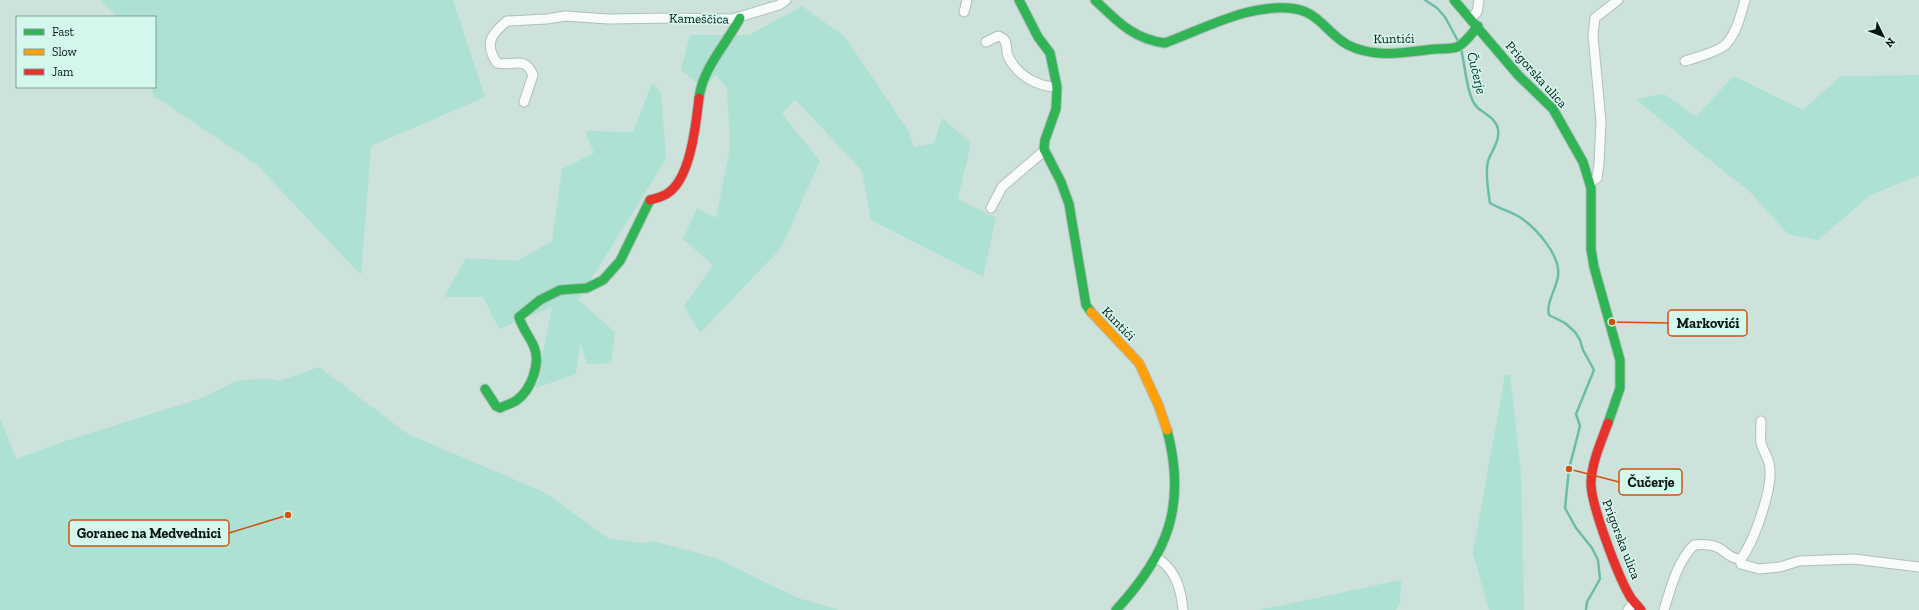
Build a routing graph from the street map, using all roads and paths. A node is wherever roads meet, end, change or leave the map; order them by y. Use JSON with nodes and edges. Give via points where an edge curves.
{"nodes":[{"id":1,"x":786,"y":0,"type":"edge"},
{"id":2,"x":967,"y":0,"type":"edge"},
{"id":3,"x":1019,"y":0,"type":"edge"},
{"id":4,"x":1095,"y":0,"type":"edge"},
{"id":5,"x":1454,"y":0,"type":"edge"},
{"id":6,"x":1479,"y":0,"type":"edge"},
{"id":7,"x":1618,"y":0,"type":"edge"},
{"id":8,"x":1746,"y":0,"type":"edge"},
{"id":9,"x":964,"y":12,"type":"dead end"},
{"id":10,"x":740,"y":18,"type":"junction"},
{"id":11,"x":1471,"y":18,"type":"junction"},
{"id":12,"x":1478,"y":26,"type":"junction"},
{"id":13,"x":986,"y":42,"type":"dead end"},
{"id":14,"x":1685,"y":61,"type":"dead end"},
{"id":15,"x":1057,"y":87,"type":"junction"},
{"id":16,"x":524,"y":102,"type":"dead end"},
{"id":17,"x":1044,"y":151,"type":"junction"},
{"id":18,"x":1590,"y":183,"type":"junction"},
{"id":19,"x":991,"y":208,"type":"dead end"},
{"id":20,"x":485,"y":389,"type":"dead end"},
{"id":21,"x":1761,"y":421,"type":"dead end"},
{"id":22,"x":1156,"y":558,"type":"junction"},
{"id":23,"x":1741,"y":559,"type":"junction"},
{"id":24,"x":1919,"y":567,"type":"edge"},
{"id":25,"x":1634,"y":602,"type":"junction"},
{"id":26,"x":1116,"y":610,"type":"edge"},
{"id":27,"x":1183,"y":610,"type":"edge"},
{"id":28,"x":1628,"y":610,"type":"edge"},
{"id":29,"x":1640,"y":610,"type":"edge"},
{"id":30,"x":1664,"y":610,"type":"edge"}],
"edges":[{"from":1,"to":10,"type":"street","name":"Kameščica","via":[[779,5]]},
{"from":2,"to":9,"type":"street"},
{"from":3,"to":15,"type":"street","via":[[1038,38],[1050,53]]},
{"from":4,"to":12,"type":"street","name":"Kuntići","via":[[1128,31],[1152,43],[1165,44],[1252,12],[1290,9],[1297,9],[1321,20],[1347,45],[1379,53],[1460,45]]},
{"from":5,"to":11,"type":"street","name":"Prigorska ulica"},
{"from":6,"to":11,"type":"street","via":[[1477,12]]},
{"from":7,"to":18,"type":"street","via":[[1595,18],[1593,35],[1601,122],[1597,178]]},
{"from":8,"to":14,"type":"street","via":[[1727,44]]},
{"from":10,"to":16,"type":"street","name":"Kameščica","via":[[632,20],[565,16],[507,21],[490,38],[489,46],[497,63],[521,63],[531,69],[533,75]]},
{"from":10,"to":20,"type":"street","via":[[711,63],[704,80],[697,124],[683,172],[675,187],[668,193],[648,200],[626,253],[604,278],[589,288],[565,288],[554,293],[526,309],[519,317],[520,324],[536,354],[532,381],[518,399],[500,408]]},
{"from":11,"to":12,"type":"street","name":"Prigorska ulica"},
{"from":12,"to":18,"type":"street","name":"Prigorska ulica","via":[[1518,75],[1546,100],[1557,114],[1583,162]]},
{"from":13,"to":15,"type":"street","via":[[998,36],[1002,37],[1006,42],[1009,57],[1022,74],[1042,86]]},
{"from":15,"to":17,"type":"street","via":[[1056,109],[1045,140]]},
{"from":17,"to":19,"type":"street","via":[[1002,187]]},
{"from":17,"to":22,"type":"street","name":"Kuntići","via":[[1061,182],[1069,204],[1086,305],[1104,329],[1139,362],[1164,420],[1176,479],[1174,502],[1167,530]]},
{"from":18,"to":25,"type":"street","name":"Prigorska ulica","via":[[1593,261],[1620,360],[1620,388],[1595,459],[1591,495],[1608,545]]},
{"from":21,"to":23,"type":"street","via":[[1761,443],[1769,463],[1770,479],[1763,509],[1748,549]]},
{"from":22,"to":26,"type":"street","name":"Kuntići"},
{"from":22,"to":27,"type":"street","via":[[1171,570],[1181,594]]},
{"from":23,"to":24,"type":"street","via":[[1741,564],[1759,569],[1780,567],[1799,561],[1854,559]]},
{"from":23,"to":30,"type":"street","via":[[1734,559],[1718,547],[1694,545],[1686,553],[1679,567]]},
{"from":25,"to":28,"type":"street"},
{"from":25,"to":29,"type":"street","name":"Prigorska ulica"}]}
